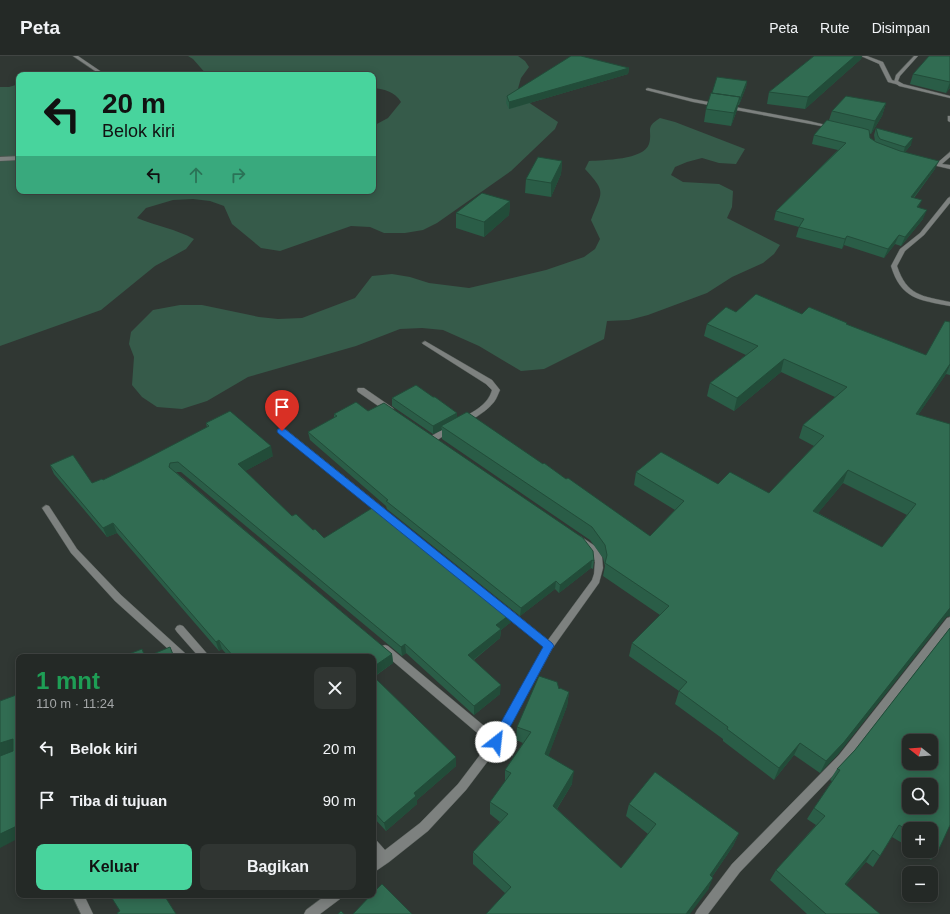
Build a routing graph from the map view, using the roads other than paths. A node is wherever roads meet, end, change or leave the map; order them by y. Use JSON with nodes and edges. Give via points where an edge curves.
{"nodes":[{"id":1,"x":75,"y":56,"type":"edge"},
{"id":2,"x":863,"y":56,"type":"edge"},
{"id":3,"x":916,"y":56,"type":"edge"},
{"id":4,"x":99,"y":72,"type":"edge"},
{"id":5,"x":900,"y":85,"type":"junction"},
{"id":6,"x":648,"y":89,"type":"dead end"},
{"id":7,"x":950,"y":97,"type":"edge"},
{"id":8,"x":950,"y":117,"type":"edge"},
{"id":9,"x":950,"y":121,"type":"edge"},
{"id":10,"x":841,"y":129,"type":"edge"},
{"id":11,"x":950,"y":154,"type":"edge"},
{"id":12,"x":16,"y":158,"type":"edge"},
{"id":13,"x":0,"y":159,"type":"edge"},
{"id":14,"x":923,"y":162,"type":"edge"},
{"id":15,"x":938,"y":165,"type":"junction"},
{"id":16,"x":950,"y":167,"type":"edge"},
{"id":17,"x":950,"y":199,"type":"edge"},
{"id":18,"x":950,"y":304,"type":"edge"},
{"id":19,"x":425,"y":344,"type":"dead end"},
{"id":20,"x":361,"y":390,"type":"dead end"},
{"id":21,"x":400,"y":417,"type":"edge"},
{"id":22,"x":282,"y":431,"type":"dead end"},
{"id":23,"x":433,"y":439,"type":"edge"},
{"id":24,"x":46,"y":508,"type":"dead end"},
{"id":25,"x":387,"y":516,"type":"edge"},
{"id":26,"x":574,"y":534,"type":"edge"},
{"id":27,"x":499,"y":606,"type":"edge"},
{"id":28,"x":950,"y":621,"type":"edge"},
{"id":29,"x":180,"y":629,"type":"dead end"},
{"id":30,"x":380,"y":644,"type":"edge"},
{"id":31,"x":549,"y":646,"type":"junction"},
{"id":32,"x":180,"y":654,"type":"edge"},
{"id":33,"x":202,"y":654,"type":"edge"},
{"id":34,"x":496,"y":742,"type":"junction"},
{"id":35,"x":376,"y":848,"type":"edge"},
{"id":36,"x":385,"y":858,"type":"junction"},
{"id":37,"x":376,"y":865,"type":"edge"},
{"id":38,"x":79,"y":898,"type":"edge"},
{"id":39,"x":332,"y":898,"type":"edge"},
{"id":40,"x":87,"y":914,"type":"edge"},
{"id":41,"x":310,"y":914,"type":"edge"},
{"id":42,"x":701,"y":914,"type":"edge"}],
"edges":[{"from":1,"to":4,"type":"street"},
{"from":2,"to":5,"type":"street","via":[[881,63],[890,81]]},
{"from":3,"to":5,"type":"street","via":[[896,79]]},
{"from":5,"to":7,"type":"street"},
{"from":6,"to":10,"type":"street","via":[[679,98],[775,114]]},
{"from":8,"to":9,"type":"street"},
{"from":11,"to":15,"type":"street"},
{"from":12,"to":13,"type":"street"},
{"from":14,"to":15,"type":"street"},
{"from":15,"to":16,"type":"street"},
{"from":17,"to":18,"type":"street","via":[[922,234],[902,250],[894,266],[902,287],[912,294]]},
{"from":19,"to":23,"type":"street","via":[[488,382],[496,390],[495,397],[487,406]]},
{"from":20,"to":21,"type":"street"},
{"from":22,"to":25,"type":"street"},
{"from":24,"to":32,"type":"street","via":[[74,551],[118,598]]},
{"from":26,"to":31,"type":"street","via":[[599,557],[599,571],[596,582]]},
{"from":27,"to":31,"type":"street"},
{"from":28,"to":42,"type":"street","via":[[843,758],[736,868]]},
{"from":29,"to":33,"type":"street"},
{"from":30,"to":34,"type":"street"},
{"from":31,"to":34,"type":"street"},
{"from":34,"to":36,"type":"street","via":[[462,787],[424,827]]},
{"from":35,"to":36,"type":"street"},
{"from":36,"to":37,"type":"street"},
{"from":38,"to":40,"type":"street"},
{"from":39,"to":41,"type":"street"}]}
